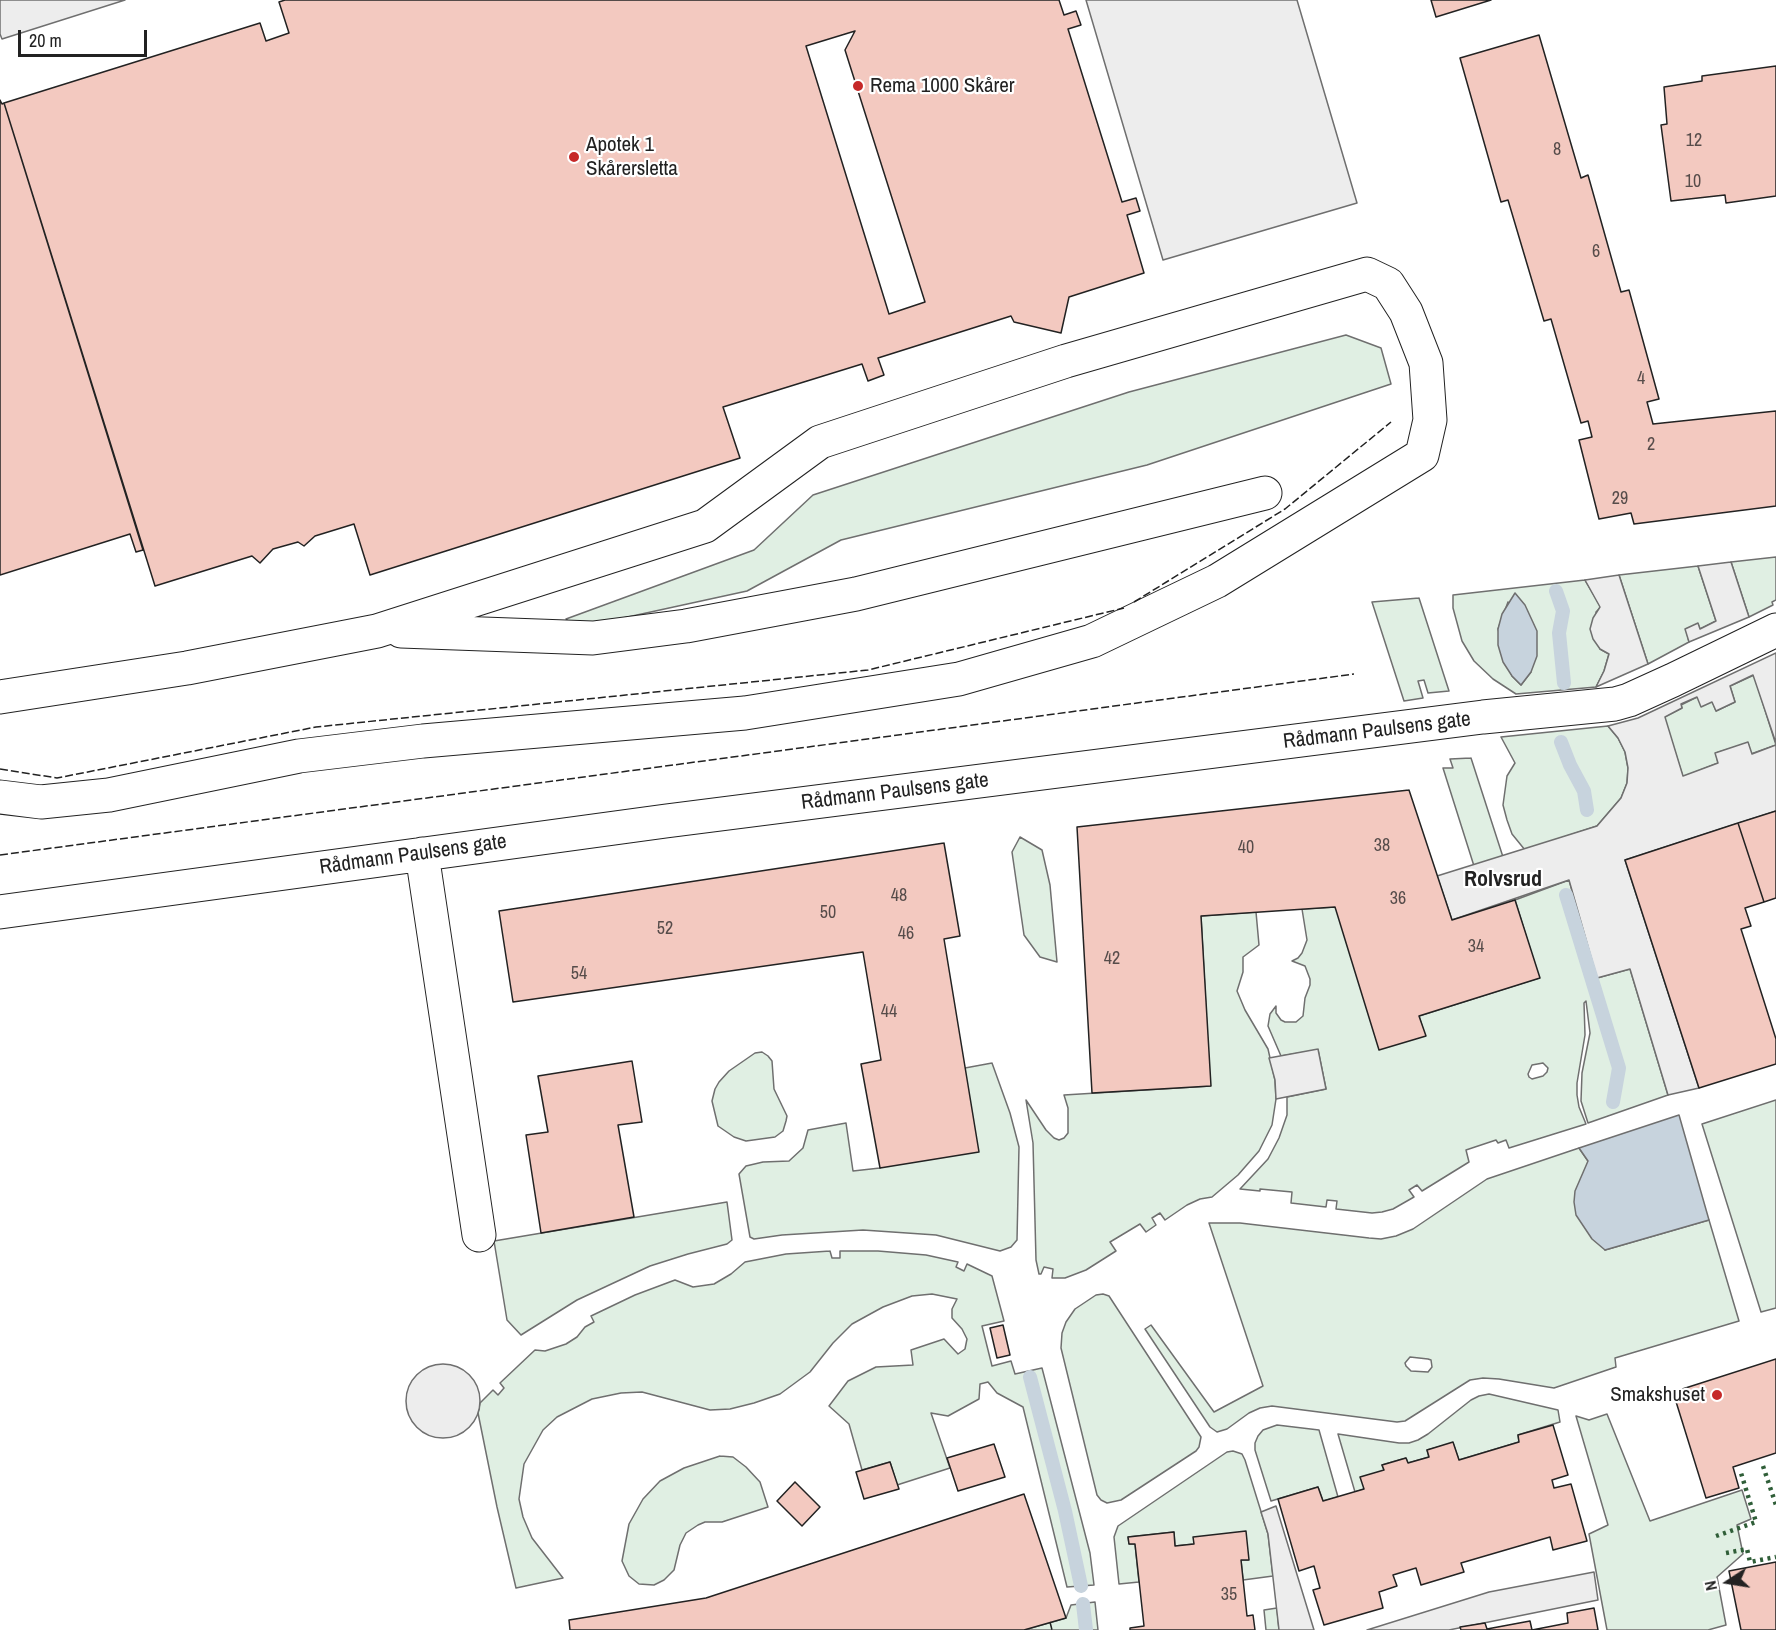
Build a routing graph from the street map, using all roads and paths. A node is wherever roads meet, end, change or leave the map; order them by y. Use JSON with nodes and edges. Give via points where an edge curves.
{"nodes":[{"id":1,"x":1265,"y":493,"type":"dead end"},
{"id":2,"x":377,"y":630,"type":"junction"},
{"id":3,"x":1776,"y":630,"type":"edge"},
{"id":4,"x":0,"y":697,"type":"edge"},
{"id":5,"x":0,"y":797,"type":"edge"},
{"id":6,"x":422,"y":854,"type":"junction"},
{"id":7,"x":0,"y":912,"type":"edge"},
{"id":8,"x":479,"y":1235,"type":"dead end"}],
"edges":[{"from":1,"to":2,"type":"street","via":[[856,594],[686,626],[593,638]]},
{"from":2,"to":4,"type":"street","via":[[187,668]]},
{"from":2,"to":5,"type":"street","via":[[705,526],[820,442],[1066,361],[1367,274],[1388,284],[1406,312],[1426,363],[1430,420],[1422,455],[1217,581],[1092,640],[959,679],[746,713],[423,741],[299,756],[109,795],[41,802]]},
{"from":3,"to":6,"type":"street","name":"Rådmann Paulsens gate","via":[[1615,704],[1451,721]]},
{"from":6,"to":7,"type":"street","name":"Rådmann Paulsens gate"},
{"from":6,"to":8,"type":"street"}]}
